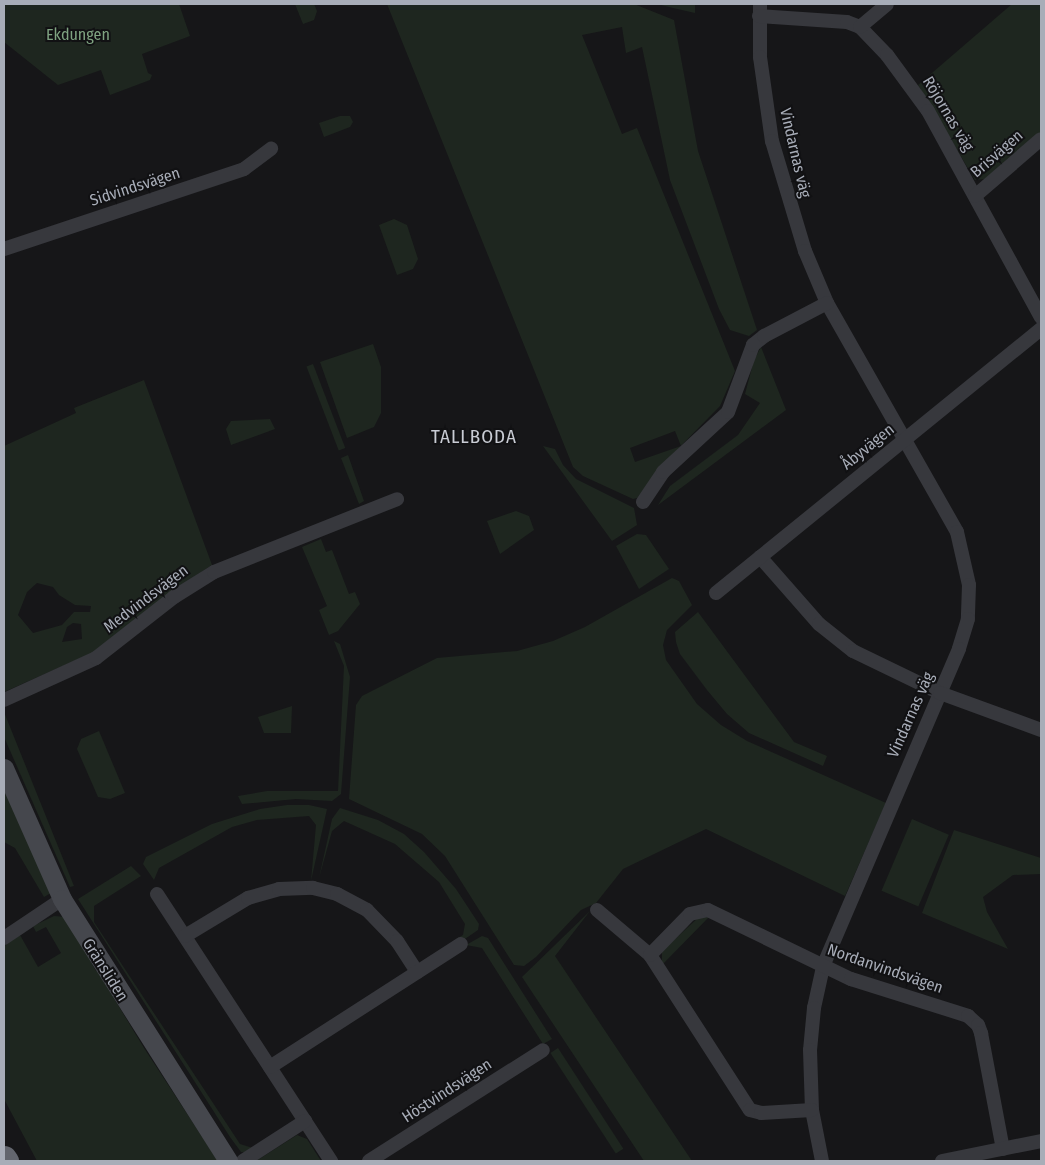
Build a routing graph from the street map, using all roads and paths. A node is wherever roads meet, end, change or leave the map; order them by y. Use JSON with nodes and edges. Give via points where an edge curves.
{"nodes":[{"id":1,"x":887,"y":4,"type":"edge"},
{"id":2,"x":760,"y":10,"type":"edge"},
{"id":3,"x":860,"y":27,"type":"junction"},
{"id":4,"x":1041,"y":139,"type":"edge"},
{"id":5,"x":272,"y":149,"type":"dead end"},
{"id":6,"x":975,"y":196,"type":"junction"},
{"id":7,"x":4,"y":249,"type":"edge"},
{"id":8,"x":827,"y":303,"type":"junction"},
{"id":9,"x":1041,"y":317,"type":"edge"},
{"id":10,"x":1041,"y":329,"type":"edge"},
{"id":11,"x":904,"y":440,"type":"junction"},
{"id":12,"x":397,"y":499,"type":"dead end"},
{"id":13,"x":643,"y":502,"type":"dead end"},
{"id":14,"x":760,"y":557,"type":"junction"},
{"id":15,"x":716,"y":593,"type":"dead end"},
{"id":16,"x":940,"y":692,"type":"junction"},
{"id":17,"x":4,"y":700,"type":"edge"},
{"id":18,"x":1041,"y":730,"type":"edge"},
{"id":19,"x":4,"y":768,"type":"edge"},
{"id":20,"x":158,"y":894,"type":"dead end"},
{"id":21,"x":62,"y":899,"type":"junction"},
{"id":22,"x":598,"y":910,"type":"dead end"},
{"id":23,"x":185,"y":936,"type":"junction"},
{"id":24,"x":4,"y":938,"type":"edge"},
{"id":25,"x":461,"y":944,"type":"dead end"},
{"id":26,"x":650,"y":955,"type":"junction"},
{"id":27,"x":823,"y":967,"type":"junction"},
{"id":28,"x":418,"y":972,"type":"junction"},
{"id":29,"x":543,"y":1050,"type":"dead end"},
{"id":30,"x":270,"y":1067,"type":"junction"},
{"id":31,"x":812,"y":1110,"type":"junction"},
{"id":32,"x":305,"y":1121,"type":"junction"},
{"id":33,"x":1041,"y":1141,"type":"edge"},
{"id":34,"x":1003,"y":1149,"type":"junction"},
{"id":35,"x":4,"y":1158,"type":"edge"},
{"id":36,"x":6,"y":1161,"type":"edge"},
{"id":37,"x":228,"y":1161,"type":"edge"},
{"id":38,"x":243,"y":1161,"type":"edge"},
{"id":39,"x":331,"y":1161,"type":"edge"},
{"id":40,"x":369,"y":1161,"type":"edge"},
{"id":41,"x":822,"y":1161,"type":"edge"},
{"id":42,"x":942,"y":1161,"type":"edge"}],
"edges":[{"from":1,"to":3,"type":"street"},
{"from":2,"to":3,"type":"street","via":[[834,20]]},
{"from":2,"to":8,"type":"street","name":"Vindarnas väg","via":[[762,76],[779,171],[805,251]]},
{"from":3,"to":6,"type":"street","name":"Röjornas väg","via":[[913,88]]},
{"from":4,"to":6,"type":"street","name":"Brisvägen"},
{"from":5,"to":7,"type":"street","name":"Sidvindsvägen","via":[[244,169]]},
{"from":6,"to":9,"type":"street","name":"Röjornas väg"},
{"from":8,"to":11,"type":"street","name":"Vindarnas väg"},
{"from":8,"to":13,"type":"street","via":[[753,345],[728,412],[663,472]]},
{"from":10,"to":11,"type":"street","name":"Åbyvägen"},
{"from":11,"to":14,"type":"street","name":"Åbyvägen"},
{"from":11,"to":16,"type":"street","name":"Vindarnas väg","via":[[956,532],[968,575],[965,635]]},
{"from":12,"to":17,"type":"street","name":"Medvindsvägen","via":[[214,572],[174,597],[96,658]]},
{"from":14,"to":15,"type":"street","name":"Åbyvägen"},
{"from":14,"to":16,"type":"street","via":[[835,639],[873,662]]},
{"from":16,"to":18,"type":"street"},
{"from":16,"to":27,"type":"street","name":"Vindarnas väg"},
{"from":19,"to":21,"type":"street","name":"Gränsliden"},
{"from":20,"to":23,"type":"street"},
{"from":21,"to":24,"type":"street"},
{"from":21,"to":37,"type":"street","name":"Gränsliden"},
{"from":22,"to":26,"type":"street"},
{"from":23,"to":28,"type":"street","via":[[248,898],[279,889],[313,888],[337,894],[367,910],[397,941]]},
{"from":23,"to":30,"type":"street"},
{"from":25,"to":28,"type":"street"},
{"from":26,"to":27,"type":"street","name":"Nordanvindsvägen","via":[[690,914],[703,910]]},
{"from":26,"to":31,"type":"street","via":[[750,1110],[761,1113]]},
{"from":27,"to":31,"type":"street","name":"Vindarnas väg","via":[[814,1008],[810,1050]]},
{"from":27,"to":34,"type":"street","name":"Nordanvindsvägen","via":[[974,1020],[980,1033]]},
{"from":28,"to":30,"type":"street"},
{"from":29,"to":40,"type":"street","name":"Höstvindsvägen"},
{"from":30,"to":32,"type":"street"},
{"from":31,"to":41,"type":"street","name":"Vindarnas väg"},
{"from":32,"to":38,"type":"street"},
{"from":32,"to":39,"type":"street"},
{"from":33,"to":34,"type":"street"},
{"from":34,"to":42,"type":"street"},
{"from":35,"to":36,"type":"highway"}]}
